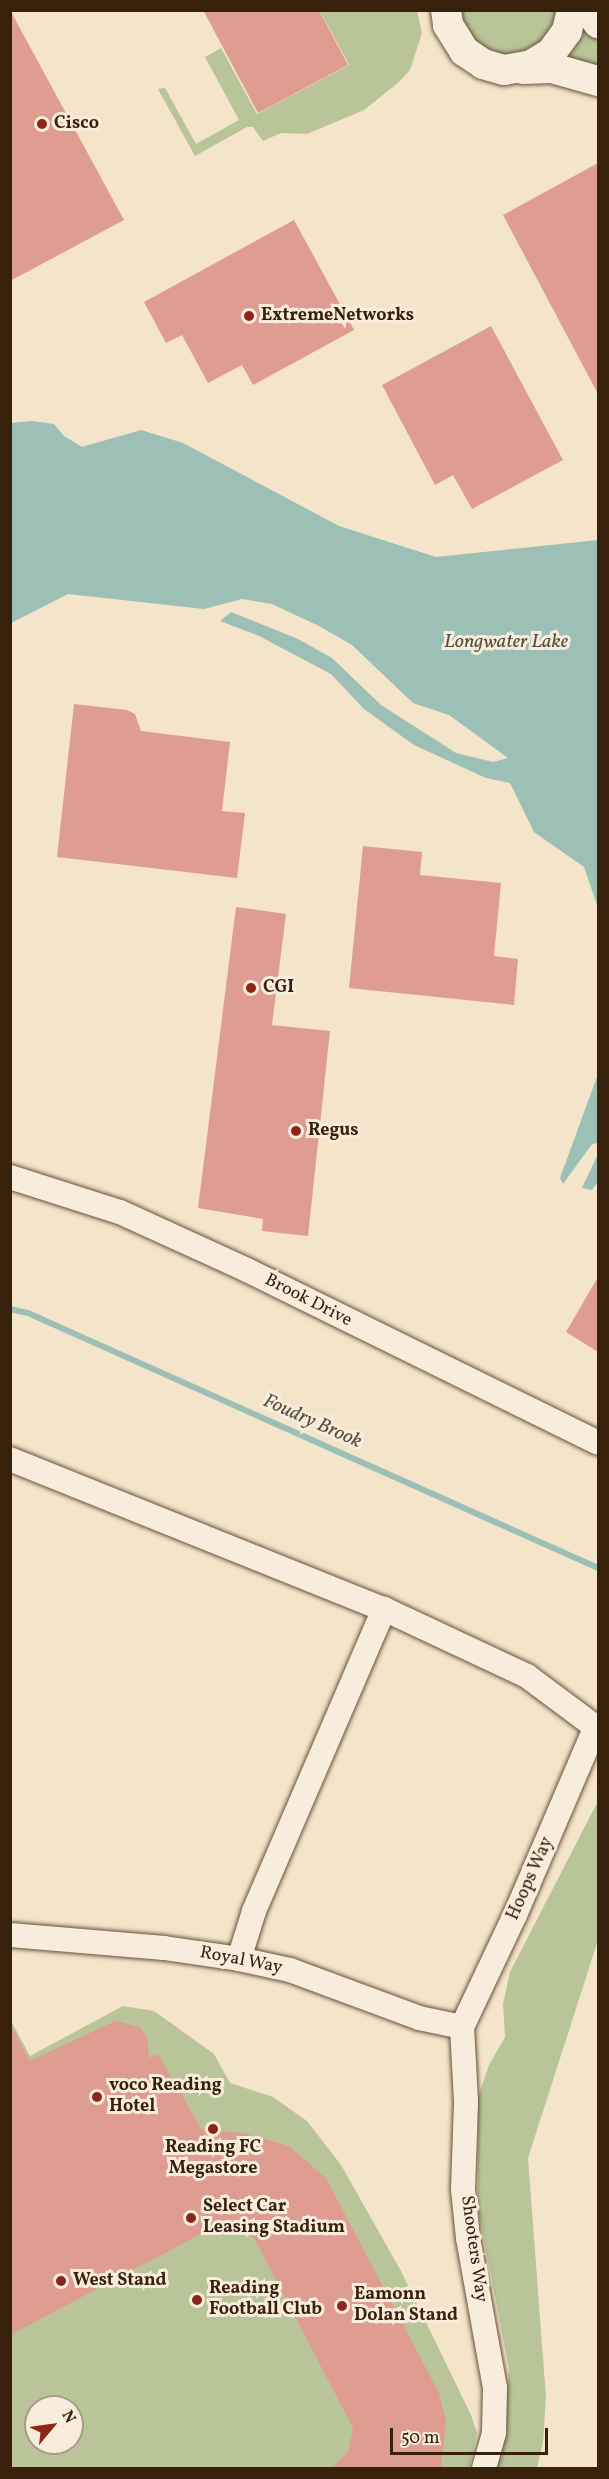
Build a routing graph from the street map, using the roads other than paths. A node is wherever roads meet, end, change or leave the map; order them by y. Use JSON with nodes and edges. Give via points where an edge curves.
{"nodes":[{"id":1,"x":446,"y":10,"type":"edge"},
{"id":2,"x":572,"y":10,"type":"edge"},
{"id":3,"x":589,"y":10,"type":"edge"},
{"id":4,"x":598,"y":23,"type":"edge"},
{"id":5,"x":518,"y":69,"type":"junction"},
{"id":6,"x":598,"y":81,"type":"edge"},
{"id":7,"x":10,"y":1176,"type":"edge"},
{"id":8,"x":598,"y":1443,"type":"edge"},
{"id":9,"x":10,"y":1459,"type":"edge"},
{"id":10,"x":384,"y":1609,"type":"junction"},
{"id":11,"x":597,"y":1729,"type":"edge"},
{"id":12,"x":10,"y":1935,"type":"edge"},
{"id":13,"x":239,"y":1959,"type":"junction"},
{"id":14,"x":462,"y":2027,"type":"junction"},
{"id":15,"x":484,"y":2469,"type":"edge"}],
"edges":[{"from":1,"to":5,"type":"street","via":[[456,42],[473,58],[491,67]]},
{"from":2,"to":5,"type":"street","via":[[561,43],[542,60]]},
{"from":3,"to":4,"type":"street"},
{"from":5,"to":6,"type":"street","via":[[552,68]]},
{"from":7,"to":8,"type":"street","name":"Brook Drive","via":[[120,1212],[247,1270]]},
{"from":9,"to":10,"type":"street"},
{"from":10,"to":11,"type":"street","via":[[527,1676]]},
{"from":10,"to":13,"type":"street","via":[[254,1911]]},
{"from":11,"to":14,"type":"street","name":"Hoops Way"},
{"from":12,"to":13,"type":"street","name":"Royal Way","via":[[164,1948]]},
{"from":13,"to":14,"type":"street","name":"Royal Way","via":[[290,1970],[419,2018]]},
{"from":14,"to":15,"type":"street","name":"Shooters Way","via":[[466,2218],[495,2388],[494,2432]]}]}
